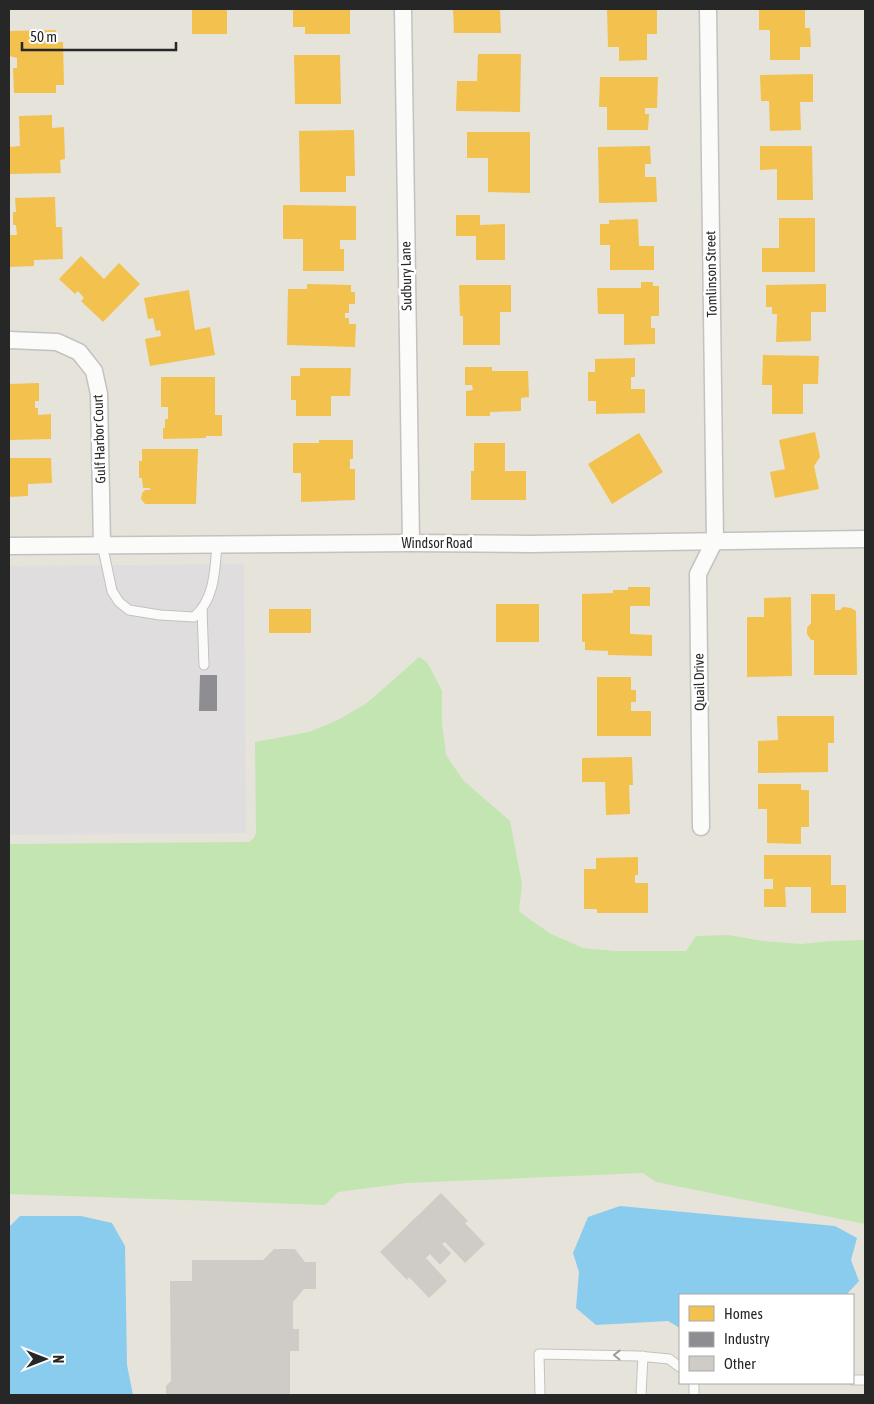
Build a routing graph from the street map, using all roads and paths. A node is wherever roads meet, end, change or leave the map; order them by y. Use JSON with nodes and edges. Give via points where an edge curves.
{"nodes":[{"id":1,"x":403,"y":9,"type":"edge"},
{"id":2,"x":708,"y":9,"type":"edge"},
{"id":3,"x":9,"y":340,"type":"edge"},
{"id":4,"x":865,"y":539,"type":"edge"},
{"id":5,"x":715,"y":540,"type":"junction"},
{"id":6,"x":411,"y":543,"type":"junction"},
{"id":7,"x":102,"y":544,"type":"junction"},
{"id":8,"x":217,"y":544,"type":"junction"},
{"id":9,"x":9,"y":546,"type":"edge"},
{"id":10,"x":202,"y":609,"type":"junction"},
{"id":11,"x":204,"y":665,"type":"dead end"},
{"id":12,"x":701,"y":827,"type":"dead end"},
{"id":13,"x":643,"y":1356,"type":"junction"},
{"id":14,"x":679,"y":1366,"type":"edge"},
{"id":15,"x":540,"y":1395,"type":"edge"},
{"id":16,"x":641,"y":1395,"type":"edge"}],
"edges":[{"from":1,"to":6,"type":"street","name":"Sudbury Lane"},
{"from":2,"to":5,"type":"street","name":"Tomlinson Street"},
{"from":3,"to":7,"type":"street","name":"Gulf Harbor Court","via":[[57,342],[78,352],[94,371],[99,394]]},
{"from":4,"to":5,"type":"street","name":"Windsor Road"},
{"from":5,"to":6,"type":"street","name":"Windsor Road"},
{"from":5,"to":12,"type":"street","name":"Quail Drive","via":[[698,574]]},
{"from":6,"to":8,"type":"street","name":"Windsor Road"},
{"from":7,"to":8,"type":"street","name":"Windsor Road"},
{"from":7,"to":9,"type":"street","name":"Windsor Road"},
{"from":7,"to":10,"type":"lane","via":[[112,591],[129,610],[194,617]]},
{"from":8,"to":10,"type":"lane","via":[[214,580]]},
{"from":10,"to":11,"type":"lane"},
{"from":13,"to":14,"type":"lane","via":[[669,1359]]},
{"from":13,"to":15,"type":"lane","one_way":true,"via":[[539,1354]]},
{"from":13,"to":16,"type":"lane"}]}
